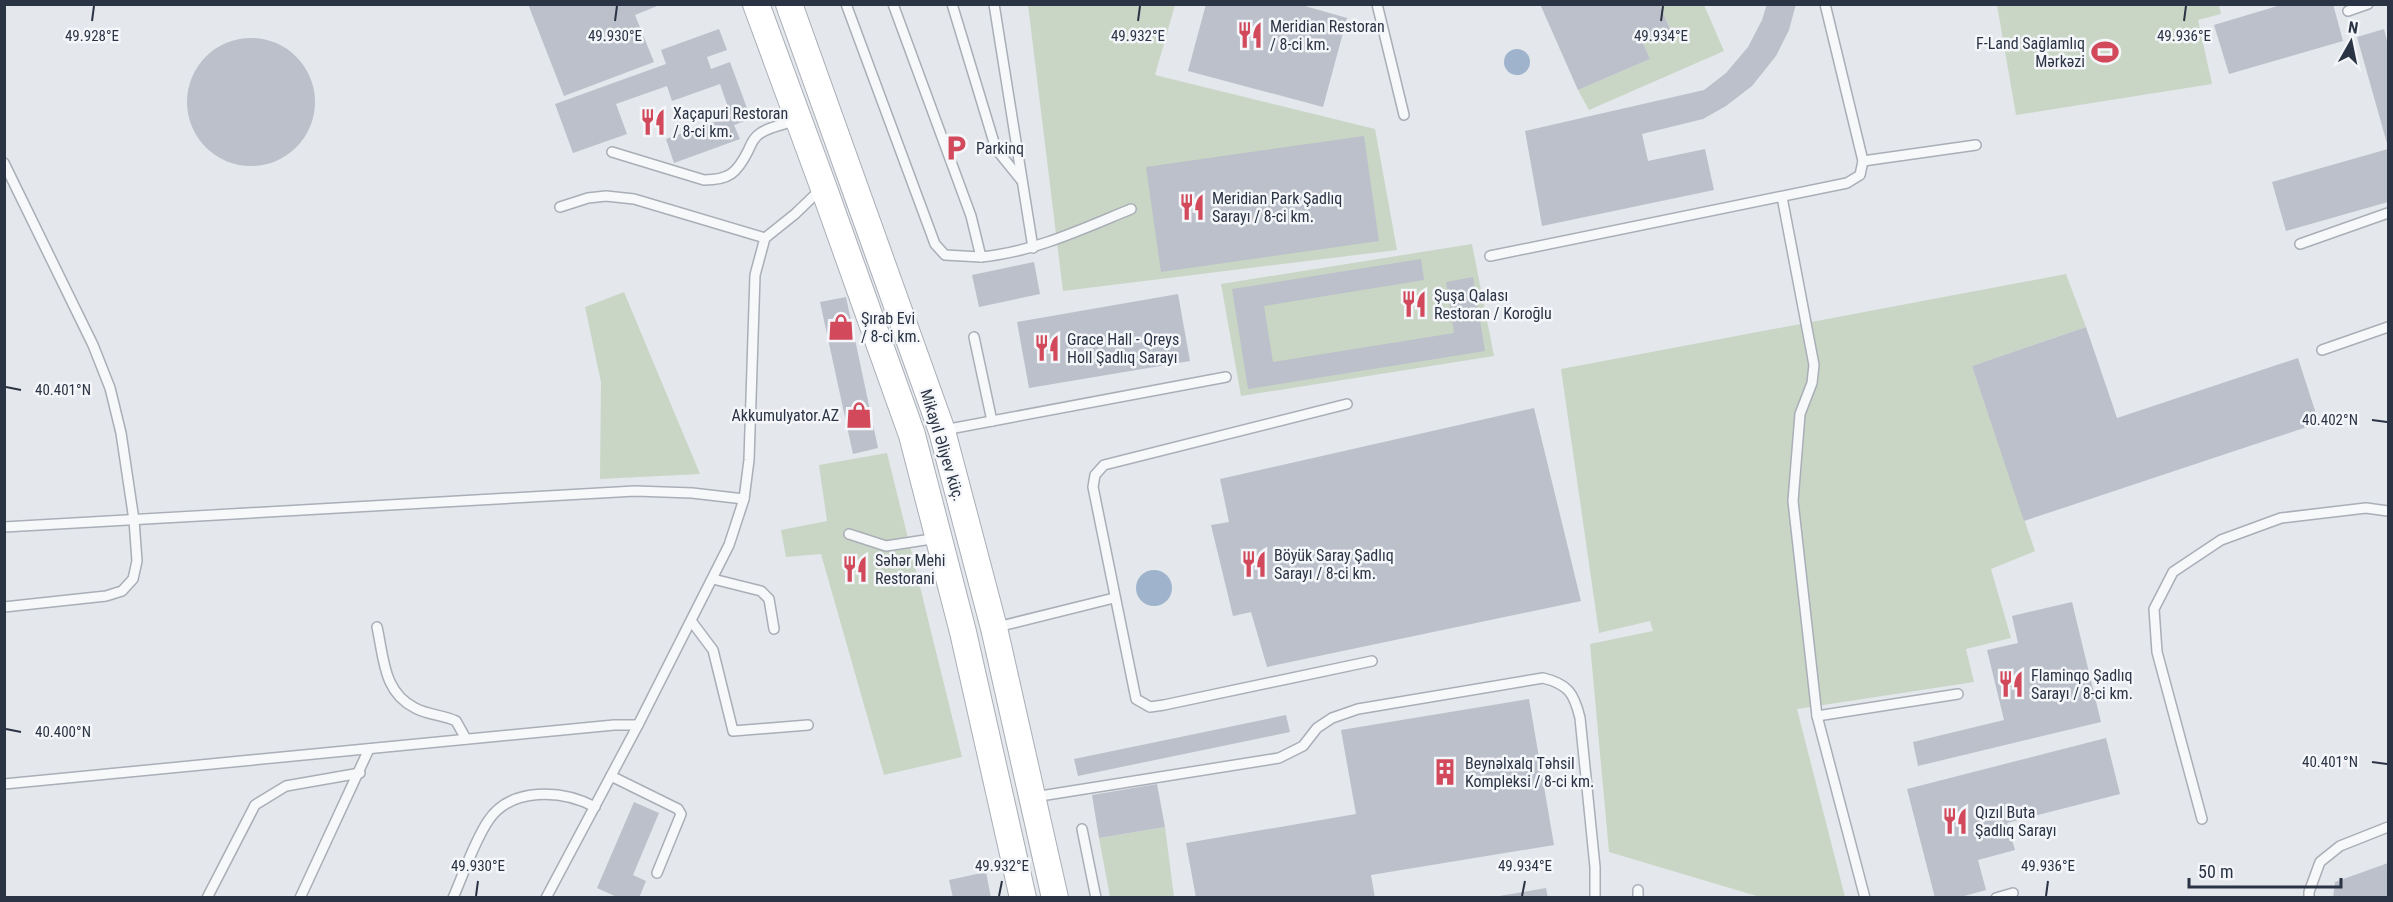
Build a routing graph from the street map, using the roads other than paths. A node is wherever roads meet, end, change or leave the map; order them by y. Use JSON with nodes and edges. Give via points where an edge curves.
{"nodes":[{"id":1,"x":756,"y":4,"type":"edge"},
{"id":2,"x":789,"y":4,"type":"edge"},
{"id":3,"x":846,"y":4,"type":"edge"},
{"id":4,"x":893,"y":4,"type":"edge"},
{"id":5,"x":952,"y":4,"type":"edge"},
{"id":6,"x":994,"y":4,"type":"edge"},
{"id":7,"x":1377,"y":4,"type":"edge"},
{"id":8,"x":1825,"y":4,"type":"edge"},
{"id":9,"x":2368,"y":4,"type":"edge"},
{"id":10,"x":2348,"y":11,"type":"dead end"},
{"id":11,"x":1404,"y":115,"type":"dead end"},
{"id":12,"x":798,"y":120,"type":"junction"},
{"id":13,"x":1976,"y":145,"type":"dead end"},
{"id":14,"x":612,"y":152,"type":"dead end"},
{"id":15,"x":1863,"y":161,"type":"junction"},
{"id":16,"x":4,"y":163,"type":"edge"},
{"id":17,"x":1022,"y":182,"type":"junction"},
{"id":18,"x":824,"y":186,"type":"junction"},
{"id":19,"x":1782,"y":197,"type":"junction"},
{"id":20,"x":560,"y":207,"type":"dead end"},
{"id":21,"x":1131,"y":209,"type":"dead end"},
{"id":22,"x":2388,"y":213,"type":"edge"},
{"id":23,"x":765,"y":238,"type":"junction"},
{"id":24,"x":2300,"y":244,"type":"dead end"},
{"id":25,"x":1033,"y":248,"type":"junction"},
{"id":26,"x":1490,"y":256,"type":"dead end"},
{"id":27,"x":981,"y":257,"type":"junction"},
{"id":28,"x":2388,"y":327,"type":"edge"},
{"id":29,"x":974,"y":337,"type":"dead end"},
{"id":30,"x":2322,"y":350,"type":"dead end"},
{"id":31,"x":1226,"y":376,"type":"dead end"},
{"id":32,"x":1347,"y":404,"type":"dead end"},
{"id":33,"x":992,"y":421,"type":"junction"},
{"id":34,"x":942,"y":431,"type":"junction"},
{"id":35,"x":744,"y":499,"type":"junction"},
{"id":36,"x":2388,"y":511,"type":"edge"},
{"id":37,"x":134,"y":520,"type":"junction"},
{"id":38,"x":4,"y":527,"type":"edge"},
{"id":39,"x":849,"y":534,"type":"dead end"},
{"id":40,"x":938,"y":538,"type":"junction"},
{"id":41,"x":713,"y":579,"type":"junction"},
{"id":42,"x":1114,"y":598,"type":"junction"},
{"id":43,"x":4,"y":607,"type":"edge"},
{"id":44,"x":692,"y":622,"type":"junction"},
{"id":45,"x":377,"y":627,"type":"dead end"},
{"id":46,"x":994,"y":628,"type":"junction"},
{"id":47,"x":774,"y":629,"type":"dead end"},
{"id":48,"x":1372,"y":661,"type":"dead end"},
{"id":49,"x":1958,"y":694,"type":"dead end"},
{"id":50,"x":1817,"y":716,"type":"junction"},
{"id":51,"x":808,"y":725,"type":"dead end"},
{"id":52,"x":638,"y":726,"type":"junction"},
{"id":53,"x":466,"y":739,"type":"junction"},
{"id":54,"x":369,"y":749,"type":"junction"},
{"id":55,"x":360,"y":773,"type":"junction"},
{"id":56,"x":611,"y":776,"type":"junction"},
{"id":57,"x":4,"y":784,"type":"edge"},
{"id":58,"x":1033,"y":797,"type":"junction"},
{"id":59,"x":595,"y":807,"type":"junction"},
{"id":60,"x":2202,"y":819,"type":"dead end"},
{"id":61,"x":2388,"y":827,"type":"edge"},
{"id":62,"x":1082,"y":829,"type":"dead end"},
{"id":63,"x":657,"y":873,"type":"dead end"},
{"id":64,"x":2013,"y":893,"type":"dead end"},
{"id":65,"x":207,"y":897,"type":"edge"},
{"id":66,"x":300,"y":897,"type":"edge"},
{"id":67,"x":453,"y":897,"type":"edge"},
{"id":68,"x":546,"y":897,"type":"edge"},
{"id":69,"x":1023,"y":897,"type":"edge"},
{"id":70,"x":1055,"y":897,"type":"edge"},
{"id":71,"x":1096,"y":897,"type":"edge"},
{"id":72,"x":1595,"y":897,"type":"edge"},
{"id":73,"x":1865,"y":897,"type":"edge"},
{"id":74,"x":1996,"y":897,"type":"edge"},
{"id":75,"x":2309,"y":897,"type":"edge"}],
"edges":[{"from":1,"to":12,"type":"main road"},
{"from":2,"to":34,"type":"main road","name":"Mikayıl Əliyev küç."},
{"from":3,"to":27,"type":"lane","via":[[935,244],[945,255]]},
{"from":4,"to":27,"type":"lane","via":[[971,216]]},
{"from":5,"to":17,"type":"lane","via":[[996,149]]},
{"from":6,"to":17,"type":"lane"},
{"from":7,"to":11,"type":"lane"},
{"from":8,"to":15,"type":"lane"},
{"from":9,"to":10,"type":"lane"},
{"from":12,"to":14,"type":"lane","via":[[760,132],[733,175],[719,180],[704,180]]},
{"from":12,"to":18,"type":"main road"},
{"from":13,"to":15,"type":"lane"},
{"from":15,"to":19,"type":"lane","via":[[1860,175],[1847,183]]},
{"from":16,"to":37,"type":"lane","via":[[110,388]]},
{"from":17,"to":25,"type":"lane"},
{"from":18,"to":23,"type":"lane"},
{"from":18,"to":40,"type":"main road","via":[[912,435]]},
{"from":19,"to":26,"type":"lane"},
{"from":19,"to":50,"type":"lane","via":[[1814,365],[1812,383],[1800,414],[1792,501]]},
{"from":20,"to":23,"type":"lane","via":[[597,197],[634,199]]},
{"from":21,"to":25,"type":"lane"},
{"from":22,"to":24,"type":"lane"},
{"from":23,"to":35,"type":"lane","via":[[755,275],[749,460]]},
{"from":25,"to":27,"type":"lane"},
{"from":28,"to":30,"type":"lane"},
{"from":29,"to":33,"type":"lane"},
{"from":31,"to":33,"type":"lane"},
{"from":32,"to":42,"type":"lane","via":[[1104,465],[1095,476],[1093,487]]},
{"from":33,"to":34,"type":"lane"},
{"from":34,"to":46,"type":"main road","name":"Mikayıl Əliyev küç."},
{"from":35,"to":37,"type":"lane","via":[[635,491]]},
{"from":35,"to":41,"type":"lane"},
{"from":36,"to":60,"type":"lane","via":[[2366,508],[2281,518],[2221,540],[2173,572],[2154,609],[2157,652]]},
{"from":37,"to":38,"type":"lane"},
{"from":37,"to":43,"type":"lane","via":[[137,561],[133,579],[122,591],[76,601]]},
{"from":39,"to":40,"type":"lane","via":[[886,546]]},
{"from":40,"to":69,"type":"main road"},
{"from":41,"to":44,"type":"lane"},
{"from":41,"to":47,"type":"lane","via":[[761,591],[769,599]]},
{"from":42,"to":46,"type":"lane"},
{"from":42,"to":48,"type":"lane","via":[[1136,699],[1150,707]]},
{"from":44,"to":51,"type":"lane","via":[[713,650],[733,731]]},
{"from":44,"to":52,"type":"lane"},
{"from":45,"to":53,"type":"lane","via":[[389,685],[414,708],[456,721]]},
{"from":46,"to":58,"type":"main road","name":"Mikayıl Əliyev küç."},
{"from":49,"to":50,"type":"lane"},
{"from":50,"to":73,"type":"lane"},
{"from":52,"to":53,"type":"lane"},
{"from":52,"to":56,"type":"lane"},
{"from":53,"to":54,"type":"lane"},
{"from":54,"to":55,"type":"lane"},
{"from":54,"to":57,"type":"lane"},
{"from":55,"to":65,"type":"lane","via":[[286,786],[255,805]]},
{"from":55,"to":66,"type":"lane"},
{"from":56,"to":59,"type":"lane"},
{"from":56,"to":63,"type":"lane","via":[[681,814]]},
{"from":58,"to":70,"type":"main road","name":"Mikayıl Əliyev küç."},
{"from":58,"to":72,"type":"lane","via":[[1280,758],[1303,746],[1317,728],[1332,718],[1358,709],[1543,678],[1558,682],[1575,696]]},
{"from":59,"to":67,"type":"lane","via":[[562,794],[528,796],[506,804],[488,821]]},
{"from":59,"to":68,"type":"lane"},
{"from":61,"to":75,"type":"lane","via":[[2340,846],[2320,862]]},
{"from":62,"to":71,"type":"lane"},
{"from":64,"to":74,"type":"lane"}]}
